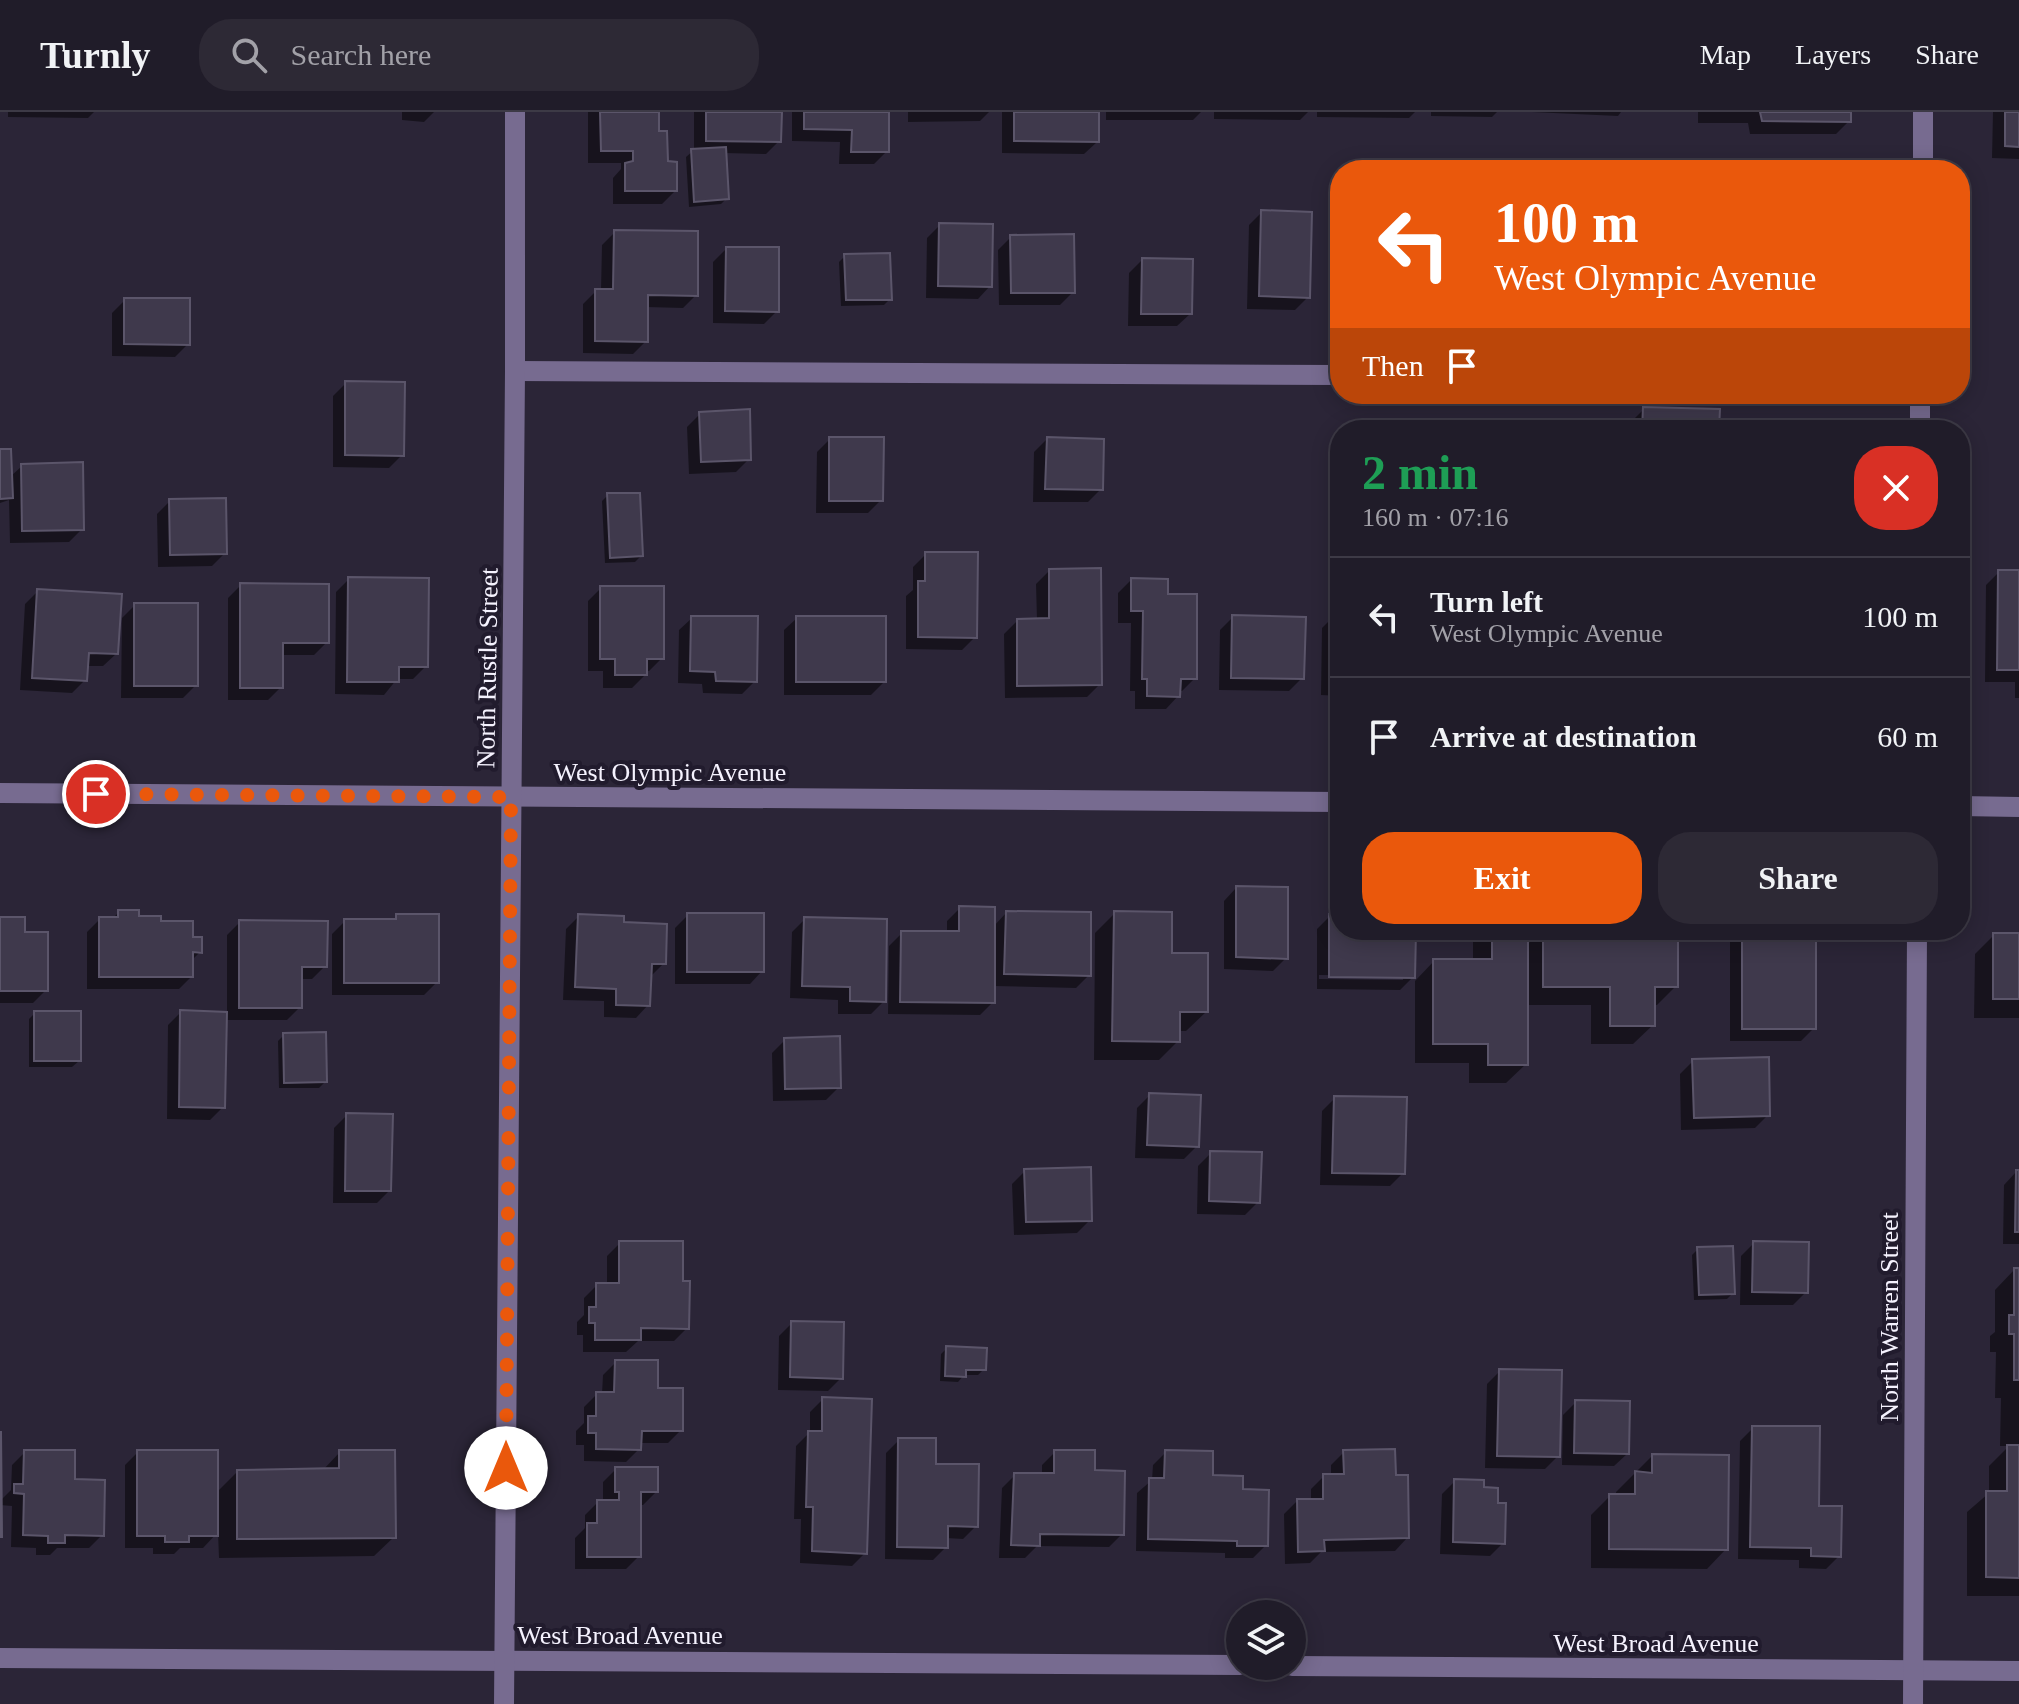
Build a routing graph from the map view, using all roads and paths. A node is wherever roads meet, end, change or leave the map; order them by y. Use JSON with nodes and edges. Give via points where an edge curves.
{"nodes":[{"id":1,"x":515,"y":112,"type":"edge"},
{"id":2,"x":1923,"y":112,"type":"edge"},
{"id":3,"x":1923,"y":160,"type":"edge"},
{"id":4,"x":515,"y":371,"type":"junction"},
{"id":5,"x":1330,"y":375,"type":"edge"},
{"id":6,"x":0,"y":793,"type":"edge"},
{"id":7,"x":511,"y":797,"type":"junction"},
{"id":8,"x":1330,"y":802,"type":"edge"},
{"id":9,"x":1970,"y":806,"type":"edge"},
{"id":10,"x":2019,"y":807,"type":"edge"},
{"id":11,"x":1917,"y":940,"type":"edge"},
{"id":12,"x":0,"y":1658,"type":"edge"},
{"id":13,"x":504,"y":1660,"type":"junction"},
{"id":14,"x":1226,"y":1665,"type":"edge"},
{"id":15,"x":1306,"y":1666,"type":"edge"},
{"id":16,"x":1913,"y":1671,"type":"junction"},
{"id":17,"x":2019,"y":1671,"type":"edge"},
{"id":18,"x":504,"y":1704,"type":"edge"},
{"id":19,"x":1913,"y":1704,"type":"edge"}],
"edges":[{"from":1,"to":4,"type":"street","name":"North Rustle Street"},
{"from":2,"to":3,"type":"street"},
{"from":4,"to":5,"type":"street"},
{"from":4,"to":7,"type":"street","name":"North Rustle Street"},
{"from":6,"to":7,"type":"street","name":"West Olympic Avenue"},
{"from":7,"to":8,"type":"street","name":"West Olympic Avenue"},
{"from":7,"to":13,"type":"street","name":"North Rustle Street"},
{"from":9,"to":10,"type":"street"},
{"from":11,"to":16,"type":"street","name":"North Warren Street"},
{"from":12,"to":13,"type":"street","name":"West Broad Avenue"},
{"from":13,"to":14,"type":"street","name":"West Broad Avenue"},
{"from":13,"to":18,"type":"street","name":"North Rustle Street"},
{"from":15,"to":16,"type":"street","name":"West Broad Avenue"},
{"from":16,"to":17,"type":"street","name":"West Broad Avenue"},
{"from":16,"to":19,"type":"street","name":"North Warren Street"}]}
